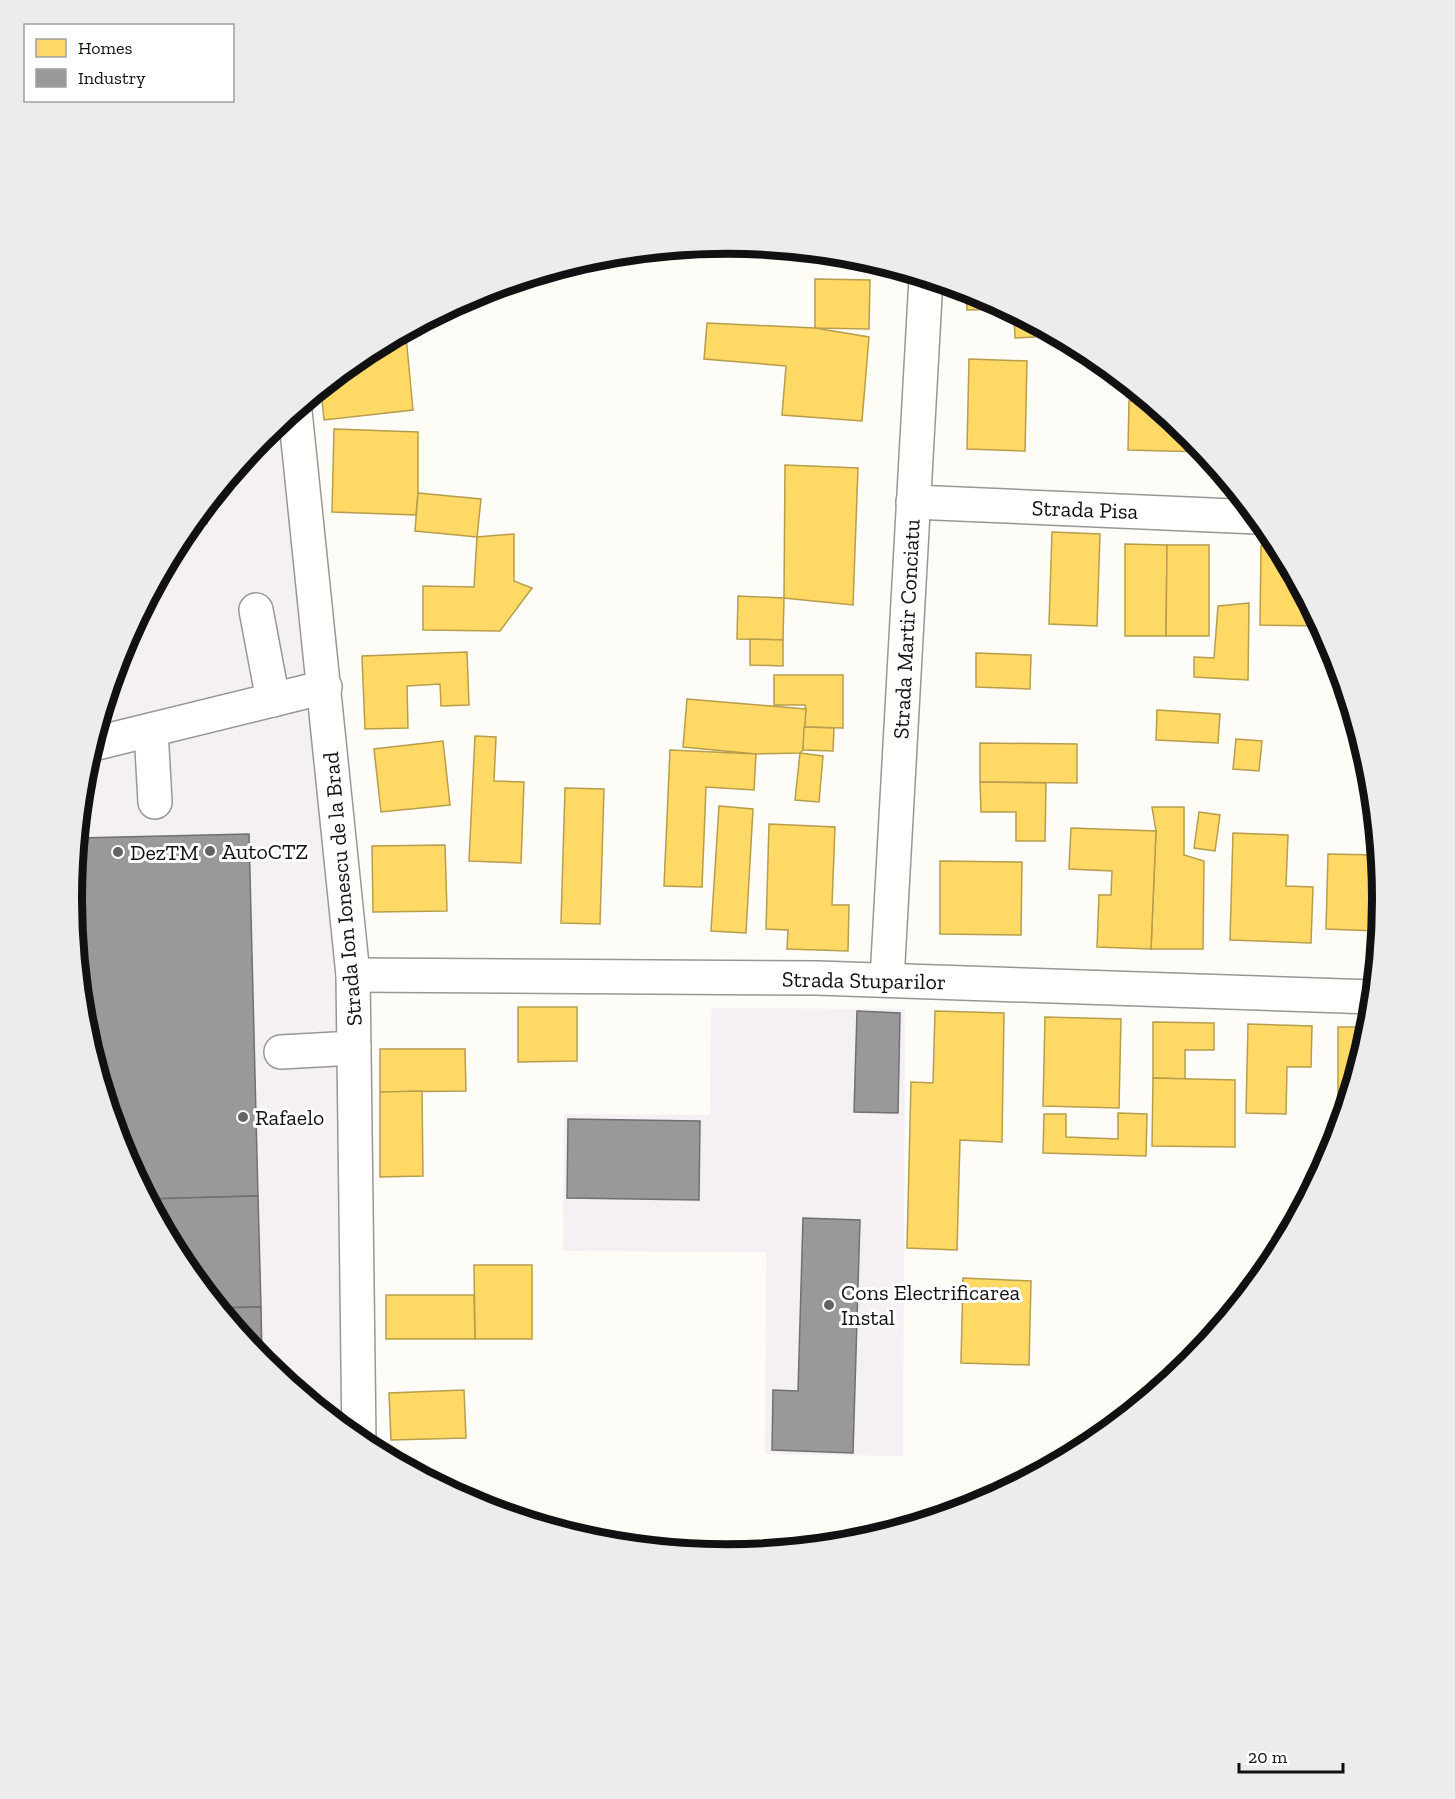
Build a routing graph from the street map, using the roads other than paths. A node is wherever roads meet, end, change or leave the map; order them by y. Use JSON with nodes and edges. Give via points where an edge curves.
{"nodes":[{"id":1,"x":926,"y":286,"type":"edge"},
{"id":2,"x":296,"y":420,"type":"edge"},
{"id":3,"x":913,"y":502,"type":"junction"},
{"id":4,"x":1246,"y":517,"type":"edge"},
{"id":5,"x":256,"y":610,"type":"dead end"},
{"id":6,"x":325,"y":687,"type":"junction"},
{"id":7,"x":273,"y":700,"type":"junction"},
{"id":8,"x":151,"y":730,"type":"junction"},
{"id":9,"x":102,"y":742,"type":"edge"},
{"id":10,"x":156,"y":802,"type":"dead end"},
{"id":11,"x":354,"y":975,"type":"junction"},
{"id":12,"x":887,"y":980,"type":"junction"},
{"id":13,"x":1365,"y":997,"type":"edge"},
{"id":14,"x":354,"y":1048,"type":"junction"},
{"id":15,"x":281,"y":1052,"type":"dead end"},
{"id":16,"x":359,"y":1429,"type":"edge"}],
"edges":[{"from":1,"to":3,"type":"street","name":"Strada Martir Conciatu"},
{"from":2,"to":6,"type":"street","name":"Strada Ion Ionescu de la Brad"},
{"from":3,"to":4,"type":"street","name":"Strada Pisa"},
{"from":3,"to":12,"type":"street","name":"Strada Martir Conciatu"},
{"from":5,"to":7,"type":"street"},
{"from":6,"to":7,"type":"street"},
{"from":6,"to":11,"type":"street","name":"Strada Ion Ionescu de la Brad"},
{"from":7,"to":8,"type":"street"},
{"from":8,"to":9,"type":"street"},
{"from":8,"to":10,"type":"street"},
{"from":11,"to":12,"type":"street","name":"Strada Stuparilor"},
{"from":11,"to":14,"type":"street","name":"Strada Ion Ionescu de la Brad"},
{"from":12,"to":13,"type":"street","name":"Strada Stuparilor"},
{"from":14,"to":15,"type":"street"},
{"from":14,"to":16,"type":"street","name":"Strada Ion Ionescu de la Brad"}]}
